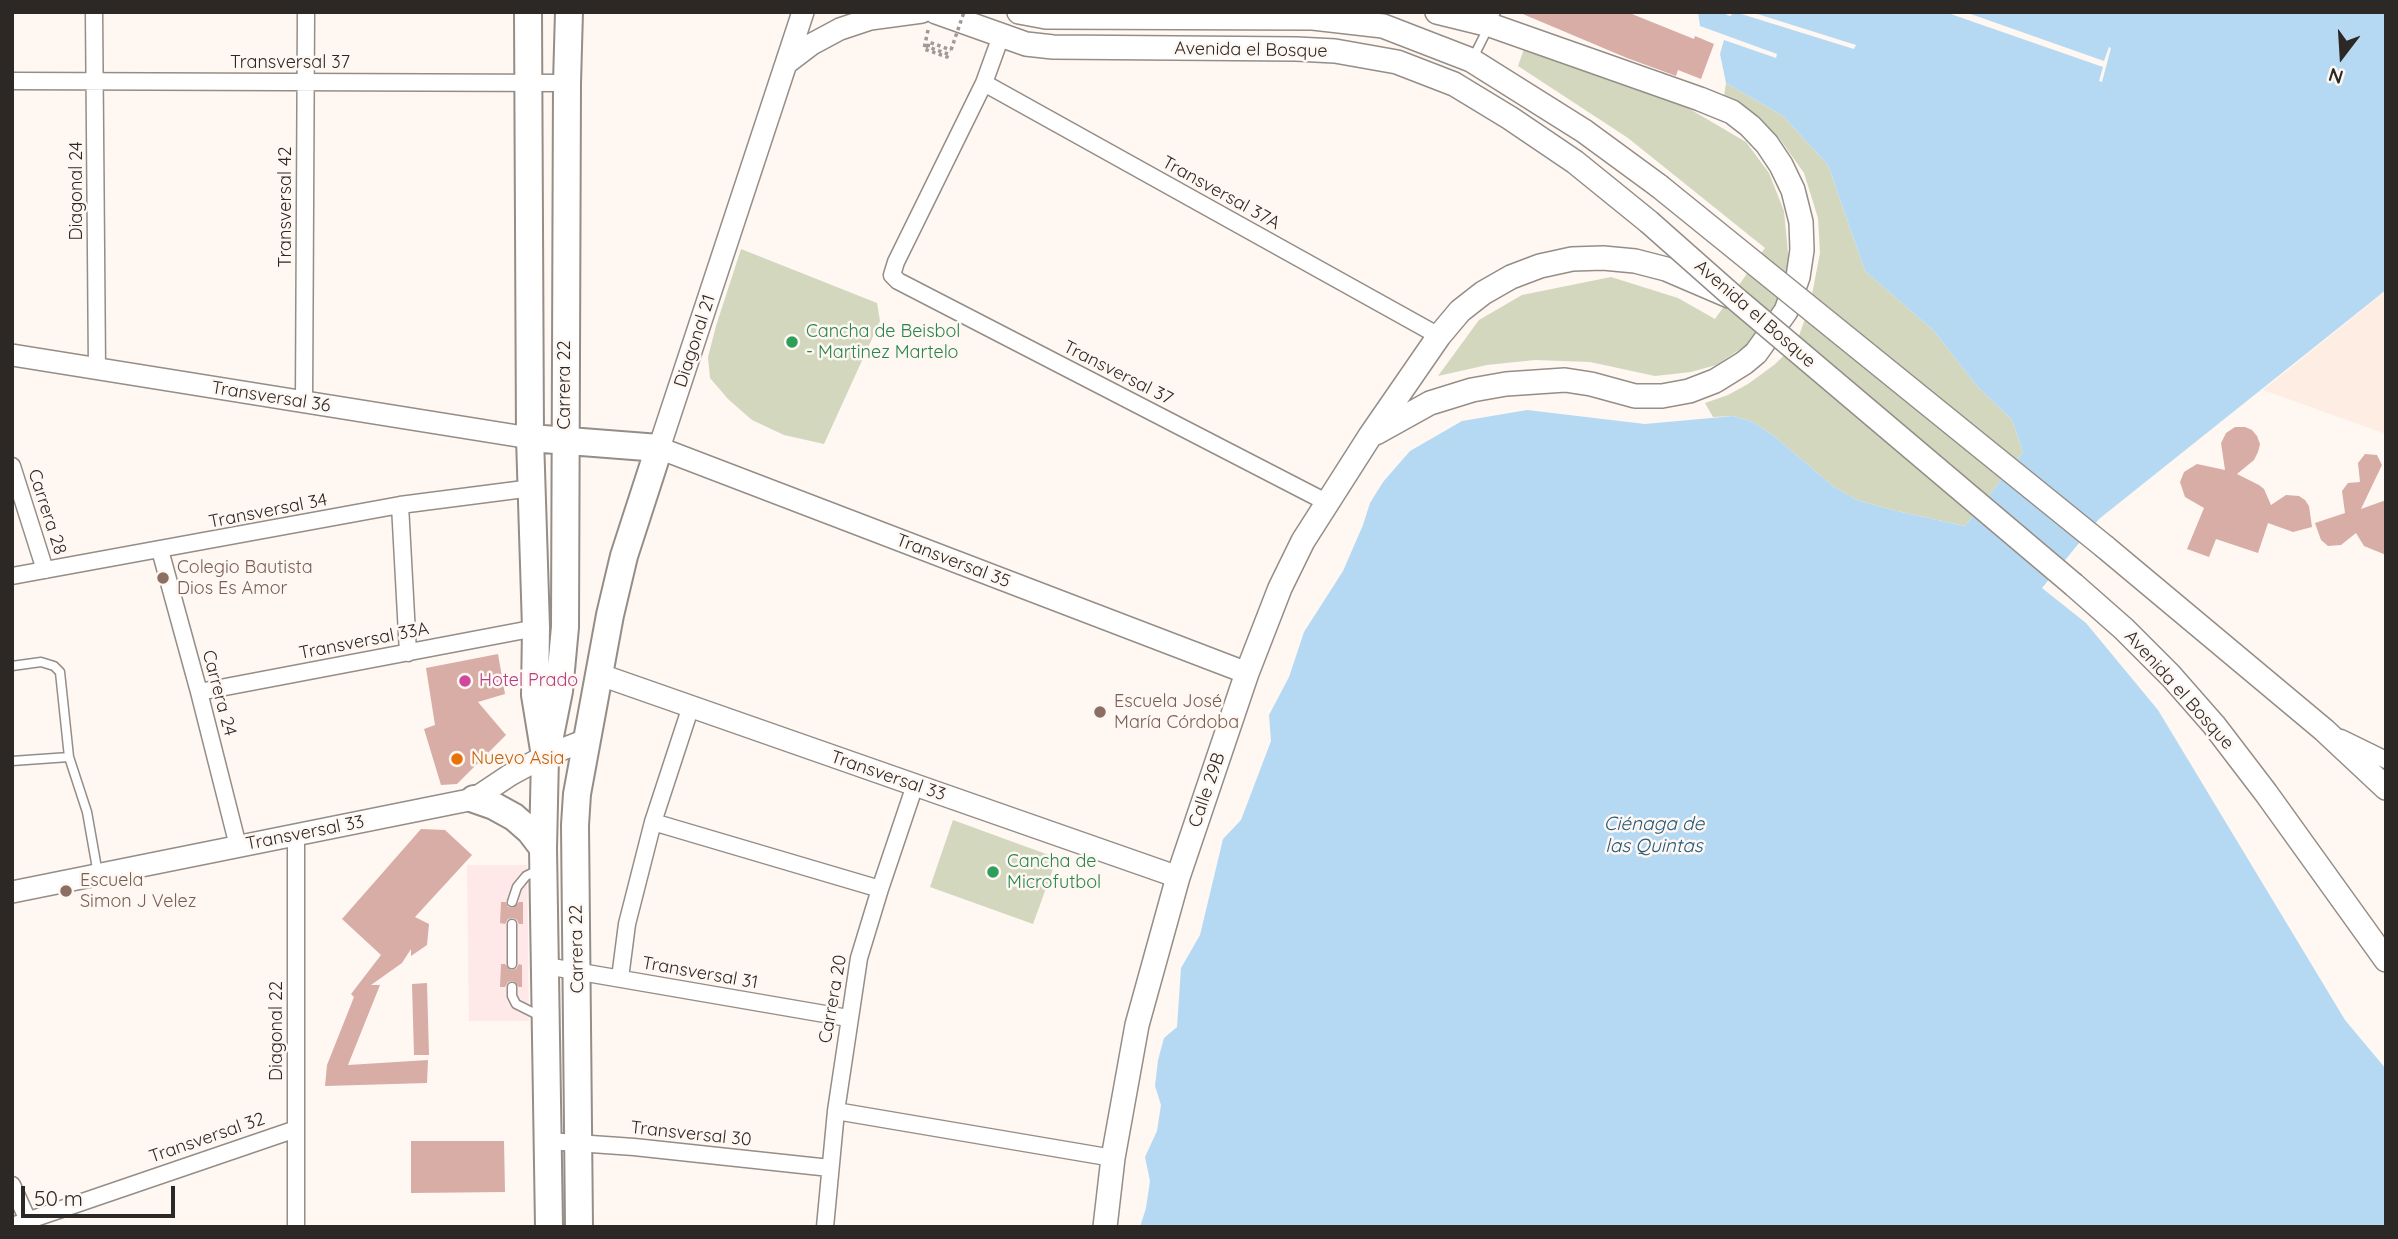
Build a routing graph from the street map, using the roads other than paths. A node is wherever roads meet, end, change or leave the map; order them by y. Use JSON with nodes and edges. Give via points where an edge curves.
{"nodes":[{"id":1,"x":94,"y":12,"type":"edge"},
{"id":2,"x":306,"y":12,"type":"edge"},
{"id":3,"x":528,"y":12,"type":"edge"},
{"id":4,"x":569,"y":12,"type":"edge"},
{"id":5,"x":803,"y":12,"type":"edge"},
{"id":6,"x":1019,"y":12,"type":"edge"},
{"id":7,"x":1296,"y":12,"type":"edge"},
{"id":8,"x":1437,"y":12,"type":"edge"},
{"id":9,"x":929,"y":16,"type":"edge"},
{"id":10,"x":1269,"y":18,"type":"junction"},
{"id":11,"x":1493,"y":19,"type":"edge"},
{"id":12,"x":1001,"y":36,"type":"junction"},
{"id":13,"x":1471,"y":60,"type":"junction"},
{"id":14,"x":787,"y":63,"type":"junction"},
{"id":15,"x":12,"y":81,"type":"edge"},
{"id":16,"x":96,"y":81,"type":"junction"},
{"id":17,"x":306,"y":82,"type":"junction"},
{"id":18,"x":527,"y":82,"type":"junction"},
{"id":19,"x":567,"y":83,"type":"junction"},
{"id":20,"x":984,"y":83,"type":"junction"},
{"id":21,"x":1736,"y":299,"type":"junction"},
{"id":22,"x":1439,"y":337,"type":"junction"},
{"id":23,"x":12,"y":355,"type":"edge"},
{"id":24,"x":97,"y":369,"type":"junction"},
{"id":25,"x":304,"y":402,"type":"junction"},
{"id":26,"x":1370,"y":436,"type":"junction"},
{"id":27,"x":530,"y":438,"type":"junction"},
{"id":28,"x":565,"y":441,"type":"junction"},
{"id":29,"x":659,"y":448,"type":"junction"},
{"id":30,"x":12,"y":466,"type":"edge"},
{"id":31,"x":532,"y":488,"type":"junction"},
{"id":32,"x":1328,"y":503,"type":"junction"},
{"id":33,"x":400,"y":505,"type":"junction"},
{"id":34,"x":160,"y":550,"type":"junction"},
{"id":35,"x":45,"y":570,"type":"junction"},
{"id":36,"x":12,"y":576,"type":"edge"},
{"id":37,"x":536,"y":593,"type":"junction"},
{"id":38,"x":565,"y":627,"type":"junction"},
{"id":39,"x":536,"y":628,"type":"junction"},
{"id":40,"x":408,"y":653,"type":"junction"},
{"id":41,"x":12,"y":666,"type":"edge"},
{"id":42,"x":1247,"y":673,"type":"junction"},
{"id":43,"x":598,"y":674,"type":"junction"},
{"id":44,"x":199,"y":692,"type":"junction"},
{"id":45,"x":691,"y":706,"type":"junction"},
{"id":46,"x":586,"y":740,"type":"junction"},
{"id":47,"x":545,"y":756,"type":"junction"},
{"id":48,"x":69,"y":757,"type":"junction"},
{"id":49,"x":12,"y":761,"type":"edge"},
{"id":50,"x":2384,"y":779,"type":"edge"},
{"id":51,"x":915,"y":785,"type":"junction"},
{"id":52,"x":474,"y":799,"type":"junction"},
{"id":53,"x":653,"y":822,"type":"junction"},
{"id":54,"x":296,"y":834,"type":"junction"},
{"id":55,"x":238,"y":846,"type":"junction"},
{"id":56,"x":544,"y":858,"type":"junction"},
{"id":57,"x":98,"y":874,"type":"junction"},
{"id":58,"x":1178,"y":877,"type":"junction"},
{"id":59,"x":880,"y":888,"type":"junction"},
{"id":60,"x":12,"y":892,"type":"edge"},
{"id":61,"x":512,"y":902,"type":"dead end"},
{"id":62,"x":512,"y":924,"type":"dead end"},
{"id":63,"x":2386,"y":960,"type":"edge"},
{"id":64,"x":512,"y":964,"type":"dead end"},
{"id":65,"x":546,"y":966,"type":"junction"},
{"id":66,"x":577,"y":971,"type":"junction"},
{"id":67,"x":620,"y":978,"type":"junction"},
{"id":68,"x":512,"y":987,"type":"dead end"},
{"id":69,"x":848,"y":1018,"type":"junction"},
{"id":70,"x":546,"y":1019,"type":"junction"},
{"id":71,"x":836,"y":1111,"type":"junction"},
{"id":72,"x":296,"y":1129,"type":"junction"},
{"id":73,"x":548,"y":1141,"type":"junction"},
{"id":74,"x":578,"y":1143,"type":"junction"},
{"id":75,"x":1113,"y":1158,"type":"junction"},
{"id":76,"x":830,"y":1168,"type":"junction"},
{"id":77,"x":12,"y":1185,"type":"edge"},
{"id":78,"x":23,"y":1224,"type":"edge"},
{"id":79,"x":296,"y":1227,"type":"edge"},
{"id":80,"x":549,"y":1227,"type":"edge"},
{"id":81,"x":579,"y":1227,"type":"edge"},
{"id":82,"x":825,"y":1227,"type":"edge"},
{"id":83,"x":1105,"y":1227,"type":"edge"}],
"edges":[{"from":1,"to":16,"type":"street","name":"Diagonal 24"},
{"from":2,"to":17,"type":"street","name":"Transversal 42"},
{"from":3,"to":18,"type":"main road","name":"Carrera 22"},
{"from":4,"to":19,"type":"main road","name":"Carrera 22"},
{"from":5,"to":14,"type":"street","name":"Diagonal 21"},
{"from":6,"to":10,"type":"main road","name":"Avenida el Bosque","via":[[1046,17]]},
{"from":7,"to":10,"type":"main road"},
{"from":8,"to":11,"type":"main road"},
{"from":9,"to":12,"type":"main road","name":"Avenida el Bosque"},
{"from":9,"to":14,"type":"street","via":[[870,19],[812,44]]},
{"from":10,"to":13,"type":"main road","name":"Avenida el Bosque","via":[[1383,26]]},
{"from":11,"to":13,"type":"lane"},
{"from":11,"to":26,"type":"main road","via":[[1700,99],[1750,125],[1781,165],[1793,190],[1801,222],[1798,278],[1786,311],[1756,353],[1715,381],[1689,391],[1635,396],[1565,380],[1506,384],[1430,403]]},
{"from":12,"to":20,"type":"street"},
{"from":12,"to":21,"type":"main road","name":"Avenida el Bosque","bridge":true,"via":[[1053,47],[1296,49],[1397,62],[1454,85],[1575,162]]},
{"from":13,"to":50,"type":"main road","name":"Avenida el Bosque","bridge":true,"via":[[1584,131],[1659,186]]},
{"from":14,"to":29,"type":"street","name":"Diagonal 21"},
{"from":15,"to":16,"type":"street","name":"Transversal 37"},
{"from":16,"to":17,"type":"street","name":"Transversal 37"},
{"from":16,"to":24,"type":"street","name":"Diagonal 24"},
{"from":17,"to":18,"type":"street","name":"Transversal 37"},
{"from":17,"to":25,"type":"street","name":"Transversal 42"},
{"from":18,"to":19,"type":"street","name":"Transversal 37"},
{"from":18,"to":27,"type":"main road","name":"Carrera 22"},
{"from":19,"to":28,"type":"main road","name":"Carrera 22"},
{"from":20,"to":22,"type":"street","name":"Transversal 37A"},
{"from":20,"to":32,"type":"street","name":"Transversal 37","via":[[892,275]]},
{"from":21,"to":22,"type":"main road","name":"Calle 29B","via":[[1635,261],[1572,259],[1511,277],[1483,293],[1460,311]]},
{"from":21,"to":63,"type":"main road","name":"Avenida el Bosque","bridge":true,"via":[[2143,647],[2214,726]]},
{"from":22,"to":26,"type":"main road","name":"Calle 29B"},
{"from":23,"to":24,"type":"street","name":"Transversal 36"},
{"from":24,"to":25,"type":"street","name":"Transversal 36"},
{"from":25,"to":27,"type":"street","name":"Transversal 36"},
{"from":26,"to":32,"type":"main road","name":"Calle 29B"},
{"from":27,"to":28,"type":"main road"},
{"from":27,"to":31,"type":"main road","name":"Carrera 22"},
{"from":28,"to":29,"type":"main road"},
{"from":28,"to":38,"type":"main road","name":"Carrera 22"},
{"from":29,"to":42,"type":"street","name":"Transversal 35"},
{"from":29,"to":43,"type":"main road","name":"Diagonal 21","via":[[624,556]]},
{"from":30,"to":35,"type":"street","name":"Carrera 28"},
{"from":31,"to":33,"type":"street","name":"Transversal 34"},
{"from":31,"to":37,"type":"main road","name":"Carrera 22"},
{"from":32,"to":42,"type":"main road","name":"Calle 29B","via":[[1280,588]]},
{"from":33,"to":34,"type":"street","name":"Transversal 34"},
{"from":33,"to":40,"type":"street"},
{"from":34,"to":35,"type":"street","name":"Transversal 34"},
{"from":34,"to":44,"type":"street","name":"Carrera 24"},
{"from":35,"to":36,"type":"street","name":"Transversal 34"},
{"from":37,"to":38,"type":"main road"},
{"from":37,"to":39,"type":"main road","name":"Carrera 22"},
{"from":38,"to":43,"type":"main road"},
{"from":38,"to":47,"type":"main road","name":"Carrera 22","via":[[559,691]]},
{"from":39,"to":40,"type":"street","name":"Transversal 33A"},
{"from":39,"to":47,"type":"main road","name":"Carrera 22","via":[[535,695]]},
{"from":40,"to":44,"type":"street","name":"Transversal 33A"},
{"from":41,"to":48,"type":"lane","via":[[41,662],[60,672]]},
{"from":42,"to":58,"type":"main road","name":"Calle 29B"},
{"from":43,"to":45,"type":"street","name":"Transversal 33"},
{"from":43,"to":46,"type":"main road","name":"Carrera 22"},
{"from":44,"to":55,"type":"street","name":"Carrera 24"},
{"from":45,"to":51,"type":"street","name":"Transversal 33"},
{"from":45,"to":53,"type":"street"},
{"from":46,"to":47,"type":"street","name":"Transversal 33"},
{"from":46,"to":66,"type":"main road","name":"Carrera 22","via":[[575,825]]},
{"from":47,"to":52,"type":"street","name":"Transversal 33"},
{"from":47,"to":56,"type":"main road","name":"Carrera 22"},
{"from":48,"to":49,"type":"lane"},
{"from":48,"to":57,"type":"lane","via":[[88,812]]},
{"from":51,"to":58,"type":"street","name":"Transversal 33"},
{"from":51,"to":59,"type":"street","name":"Carrera 20"},
{"from":52,"to":54,"type":"street","name":"Transversal 33"},
{"from":52,"to":56,"type":"main road","via":[[514,817],[530,831]]},
{"from":53,"to":59,"type":"street"},
{"from":53,"to":67,"type":"street","via":[[627,924]]},
{"from":54,"to":55,"type":"street","name":"Transversal 33"},
{"from":54,"to":72,"type":"street","name":"Diagonal 22"},
{"from":55,"to":57,"type":"street","name":"Transversal 33"},
{"from":56,"to":61,"type":"lane","via":[[517,887]]},
{"from":56,"to":65,"type":"main road","name":"Carrera 22"},
{"from":57,"to":60,"type":"street","name":"Transversal 33"},
{"from":58,"to":75,"type":"main road","name":"Calle 29B","via":[[1146,983]]},
{"from":59,"to":69,"type":"street","name":"Carrera 20","via":[[859,958]]},
{"from":62,"to":64,"type":"lane"},
{"from":65,"to":66,"type":"street","name":"Transversal 31"},
{"from":65,"to":70,"type":"main road","name":"Carrera 22"},
{"from":66,"to":67,"type":"street","name":"Transversal 31"},
{"from":66,"to":74,"type":"main road","name":"Carrera 22"},
{"from":67,"to":69,"type":"street","name":"Transversal 31"},
{"from":68,"to":70,"type":"lane","via":[[516,1004]]},
{"from":69,"to":71,"type":"street","name":"Carrera 20"},
{"from":70,"to":73,"type":"main road","name":"Carrera 22"},
{"from":71,"to":75,"type":"street"},
{"from":71,"to":76,"type":"street","name":"Carrera 20"},
{"from":72,"to":78,"type":"street","name":"Transversal 32"},
{"from":72,"to":79,"type":"street","name":"Diagonal 22"},
{"from":73,"to":74,"type":"street","name":"Transversal 30"},
{"from":73,"to":80,"type":"main road","name":"Carrera 22"},
{"from":74,"to":76,"type":"street","name":"Transversal 30"},
{"from":74,"to":81,"type":"main road","name":"Carrera 22"},
{"from":75,"to":83,"type":"main road","name":"Calle 29B"},
{"from":76,"to":82,"type":"street","name":"Carrera 20"},
{"from":77,"to":78,"type":"street"}]}
